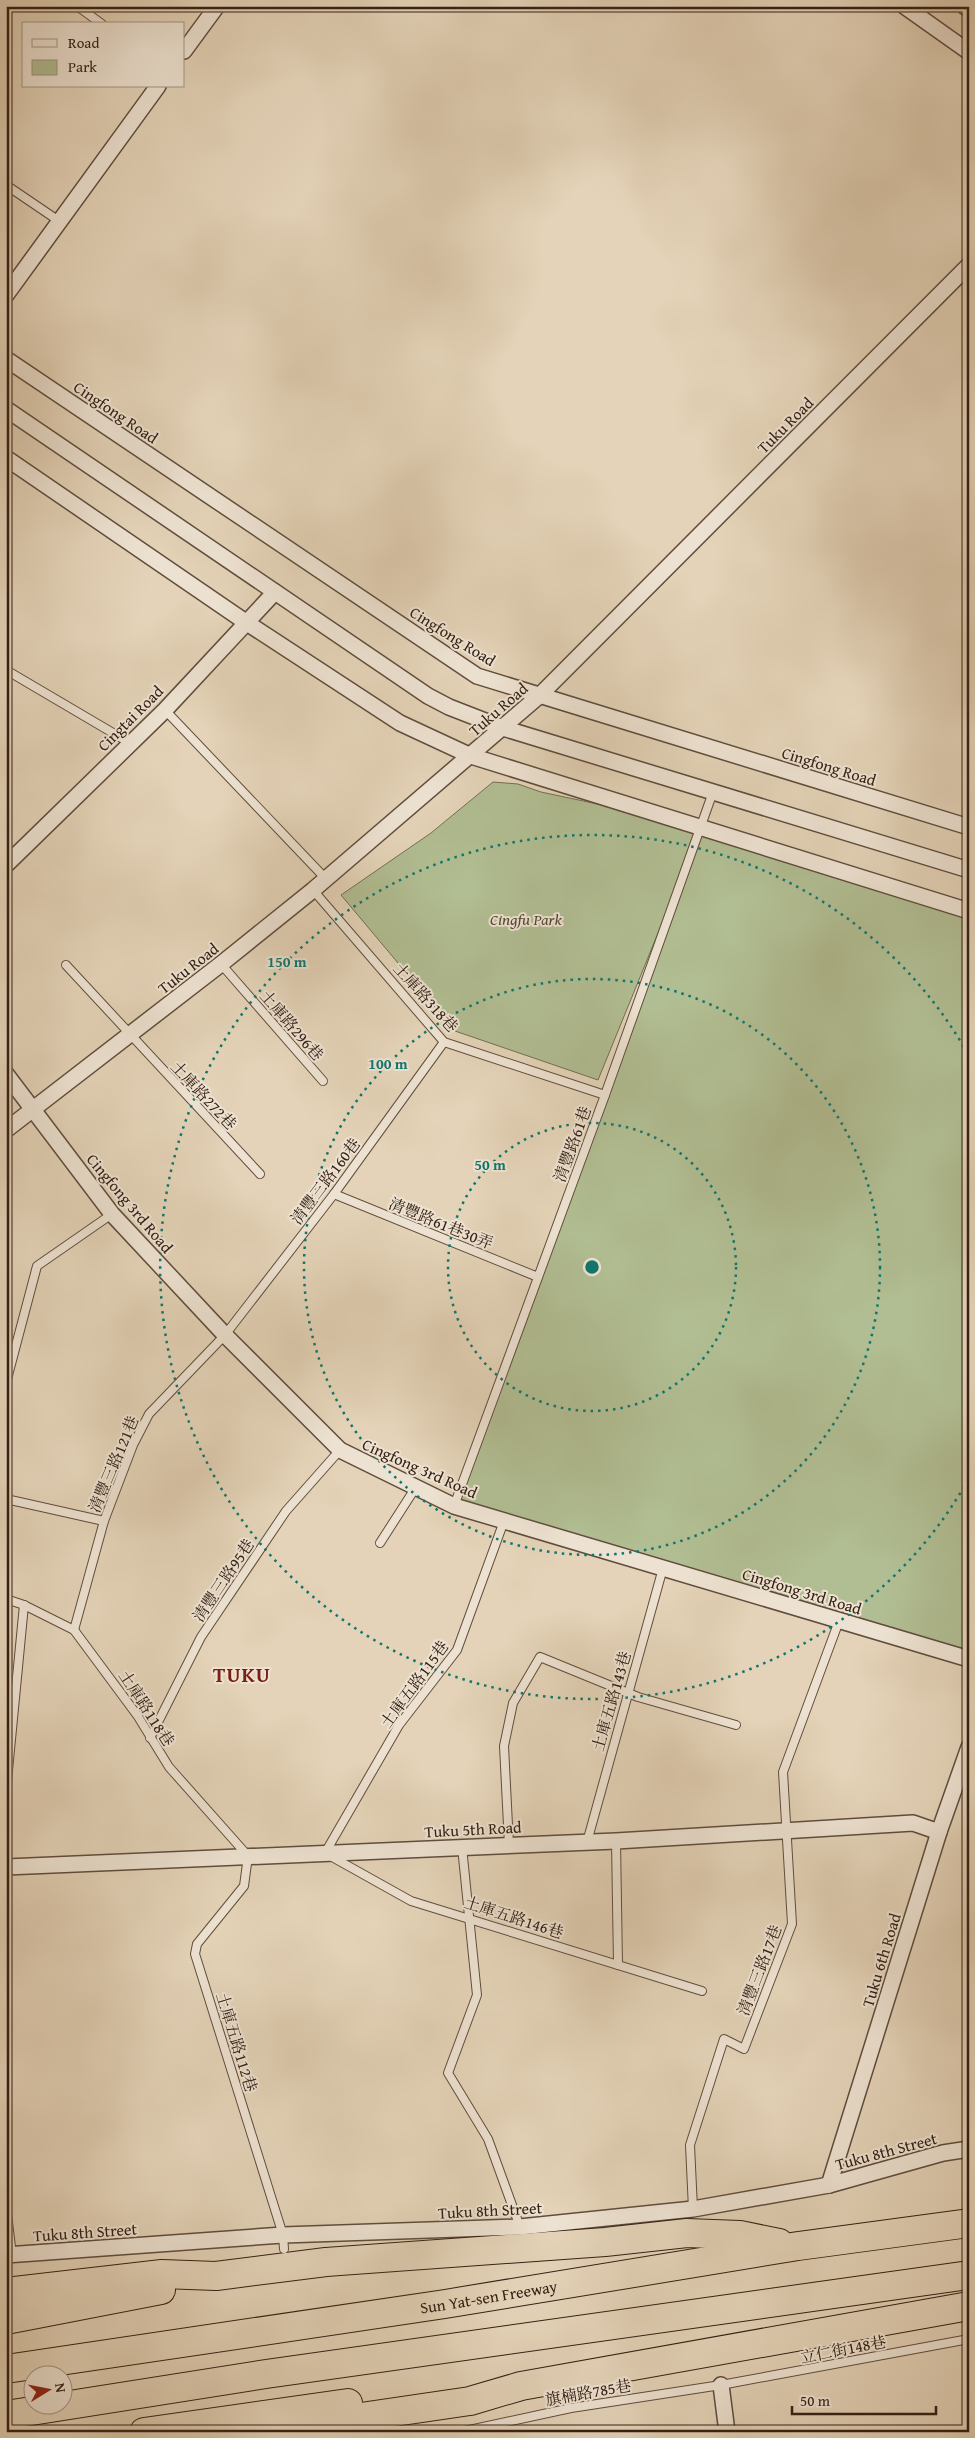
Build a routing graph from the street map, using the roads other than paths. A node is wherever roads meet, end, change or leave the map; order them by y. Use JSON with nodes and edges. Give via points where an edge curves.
{"nodes":[{"id":1,"x":78,"y":6,"type":"edge"},
{"id":2,"x":217,"y":6,"type":"edge"},
{"id":3,"x":904,"y":6,"type":"edge"},
{"id":4,"x":964,"y":6,"type":"edge"},
{"id":5,"x":969,"y":10,"type":"edge"},
{"id":6,"x":99,"y":22,"type":"edge"},
{"id":7,"x":185,"y":50,"type":"edge"},
{"id":8,"x":969,"y":52,"type":"edge"},
{"id":9,"x":157,"y":88,"type":"edge"},
{"id":10,"x":6,"y":185,"type":"edge"},
{"id":11,"x":59,"y":221,"type":"junction"},
{"id":12,"x":969,"y":265,"type":"edge"},
{"id":13,"x":6,"y":295,"type":"edge"},
{"id":14,"x":6,"y":358,"type":"edge"},
{"id":15,"x":6,"y":410,"type":"edge"},
{"id":16,"x":6,"y":458,"type":"edge"},
{"id":17,"x":275,"y":592,"type":"junction"},
{"id":18,"x":247,"y":623,"type":"junction"},
{"id":19,"x":6,"y":670,"type":"edge"},
{"id":20,"x":539,"y":696,"type":"junction"},
{"id":21,"x":165,"y":710,"type":"junction"},
{"id":22,"x":503,"y":728,"type":"junction"},
{"id":23,"x":130,"y":743,"type":"junction"},
{"id":24,"x":471,"y":756,"type":"junction"},
{"id":25,"x":713,"y":792,"type":"junction"},
{"id":26,"x":701,"y":826,"type":"junction"},
{"id":27,"x":969,"y":827,"type":"edge"},
{"id":28,"x":6,"y":865,"type":"edge"},
{"id":29,"x":969,"y":870,"type":"edge"},
{"id":30,"x":326,"y":879,"type":"junction"},
{"id":31,"x":314,"y":890,"type":"junction"},
{"id":32,"x":969,"y":911,"type":"edge"},
{"id":33,"x":221,"y":964,"type":"junction"},
{"id":34,"x":66,"y":965,"type":"dead end"},
{"id":35,"x":129,"y":1035,"type":"junction"},
{"id":36,"x":444,"y":1042,"type":"junction"},
{"id":37,"x":6,"y":1074,"type":"edge"},
{"id":38,"x":323,"y":1081,"type":"dead end"},
{"id":39,"x":605,"y":1095,"type":"junction"},
{"id":40,"x":32,"y":1108,"type":"junction"},
{"id":41,"x":6,"y":1130,"type":"edge"},
{"id":42,"x":260,"y":1174,"type":"dead end"},
{"id":43,"x":334,"y":1194,"type":"junction"},
{"id":44,"x":112,"y":1214,"type":"junction"},
{"id":45,"x":538,"y":1278,"type":"junction"},
{"id":46,"x":225,"y":1335,"type":"junction"},
{"id":47,"x":6,"y":1383,"type":"edge"},
{"id":48,"x":340,"y":1450,"type":"junction"},
{"id":49,"x":416,"y":1487,"type":"junction"},
{"id":50,"x":6,"y":1499,"type":"edge"},
{"id":51,"x":454,"y":1506,"type":"junction"},
{"id":52,"x":104,"y":1521,"type":"junction"},
{"id":53,"x":504,"y":1521,"type":"junction"},
{"id":54,"x":380,"y":1542,"type":"dead end"},
{"id":55,"x":663,"y":1568,"type":"junction"},
{"id":56,"x":6,"y":1599,"type":"edge"},
{"id":57,"x":24,"y":1605,"type":"junction"},
{"id":58,"x":839,"y":1621,"type":"junction"},
{"id":59,"x":74,"y":1630,"type":"junction"},
{"id":60,"x":969,"y":1659,"type":"edge"},
{"id":61,"x":627,"y":1692,"type":"junction"},
{"id":62,"x":736,"y":1725,"type":"dead end"},
{"id":63,"x":150,"y":1738,"type":"junction"},
{"id":64,"x":969,"y":1747,"type":"edge"},
{"id":65,"x":6,"y":1791,"type":"edge"},
{"id":66,"x":787,"y":1831,"type":"junction"},
{"id":67,"x":939,"y":1832,"type":"junction"},
{"id":68,"x":616,"y":1841,"type":"junction"},
{"id":69,"x":587,"y":1842,"type":"junction"},
{"id":70,"x":509,"y":1845,"type":"junction"},
{"id":71,"x":462,"y":1847,"type":"junction"},
{"id":72,"x":325,"y":1853,"type":"junction"},
{"id":73,"x":248,"y":1856,"type":"junction"},
{"id":74,"x":6,"y":1867,"type":"edge"},
{"id":75,"x":469,"y":1917,"type":"junction"},
{"id":76,"x":618,"y":1965,"type":"junction"},
{"id":77,"x":702,"y":1991,"type":"dead end"},
{"id":78,"x":969,"y":2149,"type":"edge"},
{"id":79,"x":829,"y":2185,"type":"junction"},
{"id":80,"x":6,"y":2206,"type":"edge"},
{"id":81,"x":693,"y":2209,"type":"junction"},
{"id":82,"x":969,"y":2223,"type":"edge"},
{"id":83,"x":520,"y":2227,"type":"junction"},
{"id":84,"x":284,"y":2242,"type":"junction"},
{"id":85,"x":798,"y":2246,"type":"junction"},
{"id":86,"x":9,"y":2255,"type":"edge"},
{"id":87,"x":969,"y":2275,"type":"edge"},
{"id":88,"x":216,"y":2276,"type":"junction"},
{"id":89,"x":6,"y":2292,"type":"edge"},
{"id":90,"x":969,"y":2306,"type":"edge"},
{"id":91,"x":6,"y":2320,"type":"edge"},
{"id":92,"x":969,"y":2339,"type":"edge"},
{"id":93,"x":6,"y":2369,"type":"edge"},
{"id":94,"x":722,"y":2385,"type":"junction"},
{"id":95,"x":521,"y":2386,"type":"junction"},
{"id":96,"x":6,"y":2415,"type":"edge"},
{"id":97,"x":144,"y":2432,"type":"edge"},
{"id":98,"x":289,"y":2432,"type":"edge"},
{"id":99,"x":460,"y":2432,"type":"edge"},
{"id":100,"x":727,"y":2432,"type":"edge"}],
"edges":[{"from":1,"to":6,"type":"lane"},
{"from":2,"to":7,"type":"street"},
{"from":3,"to":8,"type":"street"},
{"from":4,"to":5,"type":"street"},
{"from":9,"to":11,"type":"street"},
{"from":10,"to":11,"type":"lane"},
{"from":11,"to":13,"type":"street"},
{"from":12,"to":20,"type":"street","name":"Tuku Road"},
{"from":14,"to":20,"type":"street","name":"Cingfong Road","via":[[478,676]]},
{"from":15,"to":17,"type":"street"},
{"from":16,"to":18,"type":"street"},
{"from":17,"to":18,"type":"street","name":"Cingtai Road"},
{"from":17,"to":22,"type":"street","via":[[428,696]]},
{"from":18,"to":21,"type":"street","name":"Cingtai Road"},
{"from":18,"to":24,"type":"street","via":[[400,723]]},
{"from":19,"to":23,"type":"lane"},
{"from":20,"to":22,"type":"street","name":"Tuku Road"},
{"from":20,"to":27,"type":"street","name":"Cingfong Road"},
{"from":21,"to":23,"type":"street","name":"Cingtai Road"},
{"from":21,"to":30,"type":"lane"},
{"from":22,"to":24,"type":"street","name":"Tuku Road"},
{"from":22,"to":25,"type":"street"},
{"from":23,"to":28,"type":"street","name":"Cingtai Road"},
{"from":24,"to":26,"type":"street"},
{"from":24,"to":30,"type":"street","name":"Tuku Road"},
{"from":25,"to":26,"type":"lane","name":"清豐路61巷"},
{"from":25,"to":29,"type":"street"},
{"from":26,"to":32,"type":"street"},
{"from":26,"to":39,"type":"lane","name":"清豐路61巷"},
{"from":30,"to":31,"type":"street","name":"Tuku Road"},
{"from":31,"to":33,"type":"street","name":"Tuku Road"},
{"from":31,"to":36,"type":"lane","name":"土庫路318巷"},
{"from":33,"to":35,"type":"street","name":"Tuku Road"},
{"from":33,"to":38,"type":"lane","name":"土庫路296巷"},
{"from":34,"to":35,"type":"lane","name":"土庫路272巷"},
{"from":35,"to":40,"type":"street","name":"Tuku Road"},
{"from":35,"to":42,"type":"lane","name":"土庫路272巷"},
{"from":36,"to":39,"type":"lane","name":"土庫路318巷"},
{"from":36,"to":43,"type":"lane","name":"清豐三路160巷"},
{"from":37,"to":40,"type":"street","name":"Cingfong 3rd Road"},
{"from":39,"to":45,"type":"lane","name":"清豐路61巷"},
{"from":40,"to":41,"type":"street","name":"Tuku Road"},
{"from":40,"to":44,"type":"street","name":"Cingfong 3rd Road"},
{"from":43,"to":45,"type":"lane","name":"清豐路61巷30弄"},
{"from":43,"to":46,"type":"lane","name":"清豐三路160巷"},
{"from":44,"to":46,"type":"street","name":"Cingfong 3rd Road"},
{"from":44,"to":47,"type":"lane","via":[[37,1266]]},
{"from":45,"to":51,"type":"lane","name":"清豐路61巷"},
{"from":46,"to":48,"type":"street","name":"Cingfong 3rd Road"},
{"from":46,"to":52,"type":"lane","name":"清豐三路121巷","via":[[149,1414],[133,1445]]},
{"from":48,"to":49,"type":"street","name":"Cingfong 3rd Road"},
{"from":48,"to":63,"type":"lane","name":"清豐三路95巷","via":[[286,1511],[202,1636]]},
{"from":49,"to":51,"type":"street","name":"Cingfong 3rd Road"},
{"from":49,"to":54,"type":"lane"},
{"from":50,"to":52,"type":"lane"},
{"from":51,"to":53,"type":"street","name":"Cingfong 3rd Road"},
{"from":52,"to":59,"type":"lane","name":"清豐三路121巷"},
{"from":53,"to":55,"type":"street","name":"Cingfong 3rd Road"},
{"from":53,"to":72,"type":"lane","name":"土庫五路115巷","via":[[457,1650],[399,1725]]},
{"from":55,"to":58,"type":"street","name":"Cingfong 3rd Road"},
{"from":55,"to":61,"type":"lane","name":"土庫五路143巷"},
{"from":56,"to":57,"type":"lane","name":"土庫路118巷"},
{"from":57,"to":59,"type":"lane","name":"土庫路118巷"},
{"from":57,"to":65,"type":"lane"},
{"from":58,"to":60,"type":"street","name":"Cingfong 3rd Road"},
{"from":58,"to":66,"type":"lane","name":"清豐三路17巷","via":[[783,1772]]},
{"from":59,"to":63,"type":"lane","name":"土庫路118巷"},
{"from":61,"to":62,"type":"lane"},
{"from":61,"to":69,"type":"lane","name":"土庫五路143巷"},
{"from":61,"to":70,"type":"lane","via":[[540,1656],[513,1703],[504,1746]]},
{"from":63,"to":73,"type":"lane","name":"土庫路118巷","via":[[169,1766]]},
{"from":64,"to":67,"type":"street","name":"Tuku 6th Road"},
{"from":66,"to":67,"type":"street","name":"Tuku 5th Road","via":[[914,1823]]},
{"from":66,"to":68,"type":"street","name":"Tuku 5th Road"},
{"from":66,"to":81,"type":"lane","name":"清豐三路17巷","via":[[792,1924],[744,2049],[724,2039],[690,2145]]},
{"from":67,"to":79,"type":"street","name":"Tuku 6th Road"},
{"from":68,"to":69,"type":"street","name":"Tuku 5th Road"},
{"from":68,"to":76,"type":"lane"},
{"from":69,"to":70,"type":"street","name":"Tuku 5th Road"},
{"from":70,"to":71,"type":"street","name":"Tuku 5th Road"},
{"from":71,"to":72,"type":"street","name":"Tuku 5th Road"},
{"from":71,"to":75,"type":"lane"},
{"from":72,"to":73,"type":"street","name":"Tuku 5th Road"},
{"from":72,"to":75,"type":"lane","name":"土庫五路146巷","via":[[411,1900]]},
{"from":73,"to":74,"type":"street","name":"Tuku 5th Road"},
{"from":73,"to":84,"type":"lane","name":"土庫五路112巷","via":[[244,1886],[197,1944],[194,1954]]},
{"from":75,"to":76,"type":"lane","name":"土庫五路146巷"},
{"from":75,"to":83,"type":"lane","via":[[477,1995],[448,2073],[488,2139]]},
{"from":76,"to":77,"type":"lane","name":"土庫五路146巷"},
{"from":78,"to":79,"type":"street","name":"Tuku 8th Street","via":[[943,2153]]},
{"from":79,"to":81,"type":"street","name":"Tuku 8th Street"},
{"from":80,"to":86,"type":"lane"},
{"from":81,"to":83,"type":"street","name":"Tuku 8th Street"},
{"from":82,"to":85,"type":"highway","name":"Sun Yat-sen Freeway"},
{"from":83,"to":84,"type":"street","name":"Tuku 8th Street"},
{"from":84,"to":86,"type":"street","name":"Tuku 8th Street"},
{"from":85,"to":88,"type":"highway","via":[[740,2235],[687,2233],[326,2262]]},
{"from":85,"to":93,"type":"highway","name":"Sun Yat-sen Freeway","via":[[445,2304]]},
{"from":87,"to":96,"type":"highway","via":[[266,2374]]},
{"from":88,"to":89,"type":"highway","via":[[162,2274]]},
{"from":88,"to":91,"type":"highway","via":[[154,2292]]},
{"from":90,"to":95,"type":"highway"},
{"from":92,"to":94,"type":"lane","name":"立仁街148巷"},
{"from":94,"to":99,"type":"lane","name":"旗楠路785巷","via":[[571,2408]]},
{"from":94,"to":100,"type":"street"},
{"from":95,"to":97,"type":"highway","via":[[468,2386]]},
{"from":95,"to":98,"type":"highway","via":[[470,2401],[354,2418]]}]}
